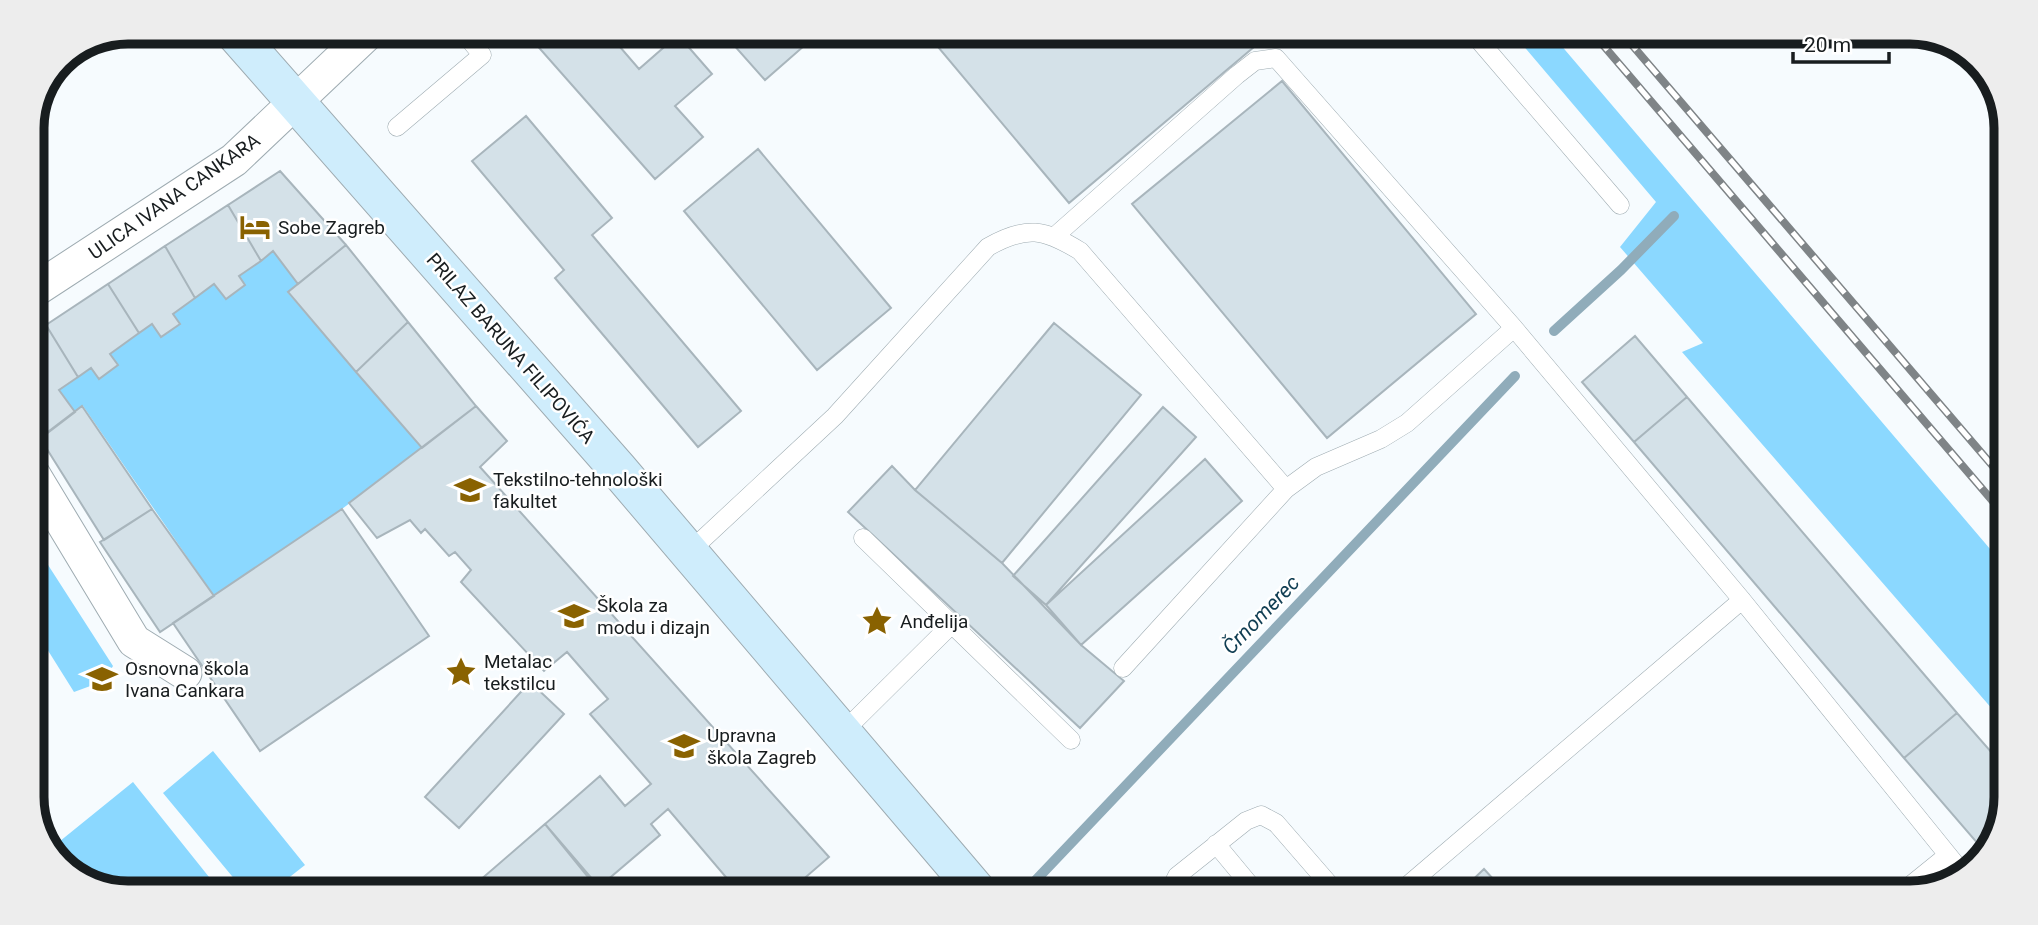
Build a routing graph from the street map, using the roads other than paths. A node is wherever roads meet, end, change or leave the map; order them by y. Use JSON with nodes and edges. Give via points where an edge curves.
{"nodes":[{"id":1,"x":244,"y":44,"type":"edge"},
{"id":2,"x":358,"y":44,"type":"edge"},
{"id":3,"x":473,"y":44,"type":"edge"},
{"id":4,"x":1482,"y":44,"type":"edge"},
{"id":5,"x":295,"y":104,"type":"junction"},
{"id":6,"x":397,"y":127,"type":"dead end"},
{"id":7,"x":1620,"y":205,"type":"dead end"},
{"id":8,"x":1055,"y":236,"type":"junction"},
{"id":9,"x":44,"y":284,"type":"edge"},
{"id":10,"x":1514,"y":328,"type":"junction"},
{"id":11,"x":1286,"y":489,"type":"junction"},
{"id":12,"x":44,"y":492,"type":"edge"},
{"id":13,"x":863,"y":538,"type":"dead end"},
{"id":14,"x":689,"y":552,"type":"junction"},
{"id":15,"x":1742,"y":600,"type":"junction"},
{"id":16,"x":952,"y":624,"type":"junction"},
{"id":17,"x":1123,"y":668,"type":"dead end"},
{"id":18,"x":185,"y":673,"type":"dead end"},
{"id":19,"x":842,"y":733,"type":"junction"},
{"id":20,"x":1070,"y":740,"type":"dead end"},
{"id":21,"x":1216,"y":844,"type":"junction"},
{"id":22,"x":1948,"y":855,"type":"junction"},
{"id":23,"x":1957,"y":867,"type":"edge"},
{"id":24,"x":968,"y":881,"type":"edge"},
{"id":25,"x":1174,"y":881,"type":"edge"},
{"id":26,"x":1247,"y":881,"type":"edge"},
{"id":27,"x":1326,"y":881,"type":"edge"},
{"id":28,"x":1413,"y":881,"type":"edge"},
{"id":29,"x":1916,"y":881,"type":"edge"}],
"edges":[{"from":1,"to":5,"type":"main road","name":"PRILAZ BARUNA FILIPOVIĆA"},
{"from":2,"to":5,"type":"street","name":"ULICA IVANA CANKARA"},
{"from":3,"to":6,"type":"lane","via":[[482,55]]},
{"from":4,"to":7,"type":"lane"},
{"from":5,"to":9,"type":"street","name":"ULICA IVANA CANKARA","via":[[234,160]]},
{"from":5,"to":14,"type":"main road","name":"PRILAZ BARUNA FILIPOVIĆA"},
{"from":8,"to":10,"type":"lane","via":[[1237,75],[1255,61],[1276,58]]},
{"from":8,"to":11,"type":"lane","via":[[1080,251]]},
{"from":8,"to":14,"type":"lane","via":[[1039,231],[1010,235],[988,247],[835,416]]},
{"from":10,"to":11,"type":"lane","via":[[1407,423],[1316,467]]},
{"from":10,"to":15,"type":"lane"},
{"from":11,"to":17,"type":"lane"},
{"from":12,"to":18,"type":"street","via":[[134,641]]},
{"from":13,"to":16,"type":"lane"},
{"from":14,"to":19,"type":"main road","name":"PRILAZ BARUNA FILIPOVIĆA"},
{"from":15,"to":22,"type":"lane"},
{"from":15,"to":28,"type":"lane"},
{"from":16,"to":19,"type":"lane"},
{"from":16,"to":20,"type":"lane"},
{"from":19,"to":24,"type":"main road","name":"PRILAZ BARUNA FILIPOVIĆA"},
{"from":21,"to":25,"type":"lane"},
{"from":21,"to":26,"type":"lane"},
{"from":21,"to":27,"type":"lane","via":[[1261,814],[1276,823]]},
{"from":22,"to":23,"type":"lane"},
{"from":22,"to":29,"type":"lane"}]}
